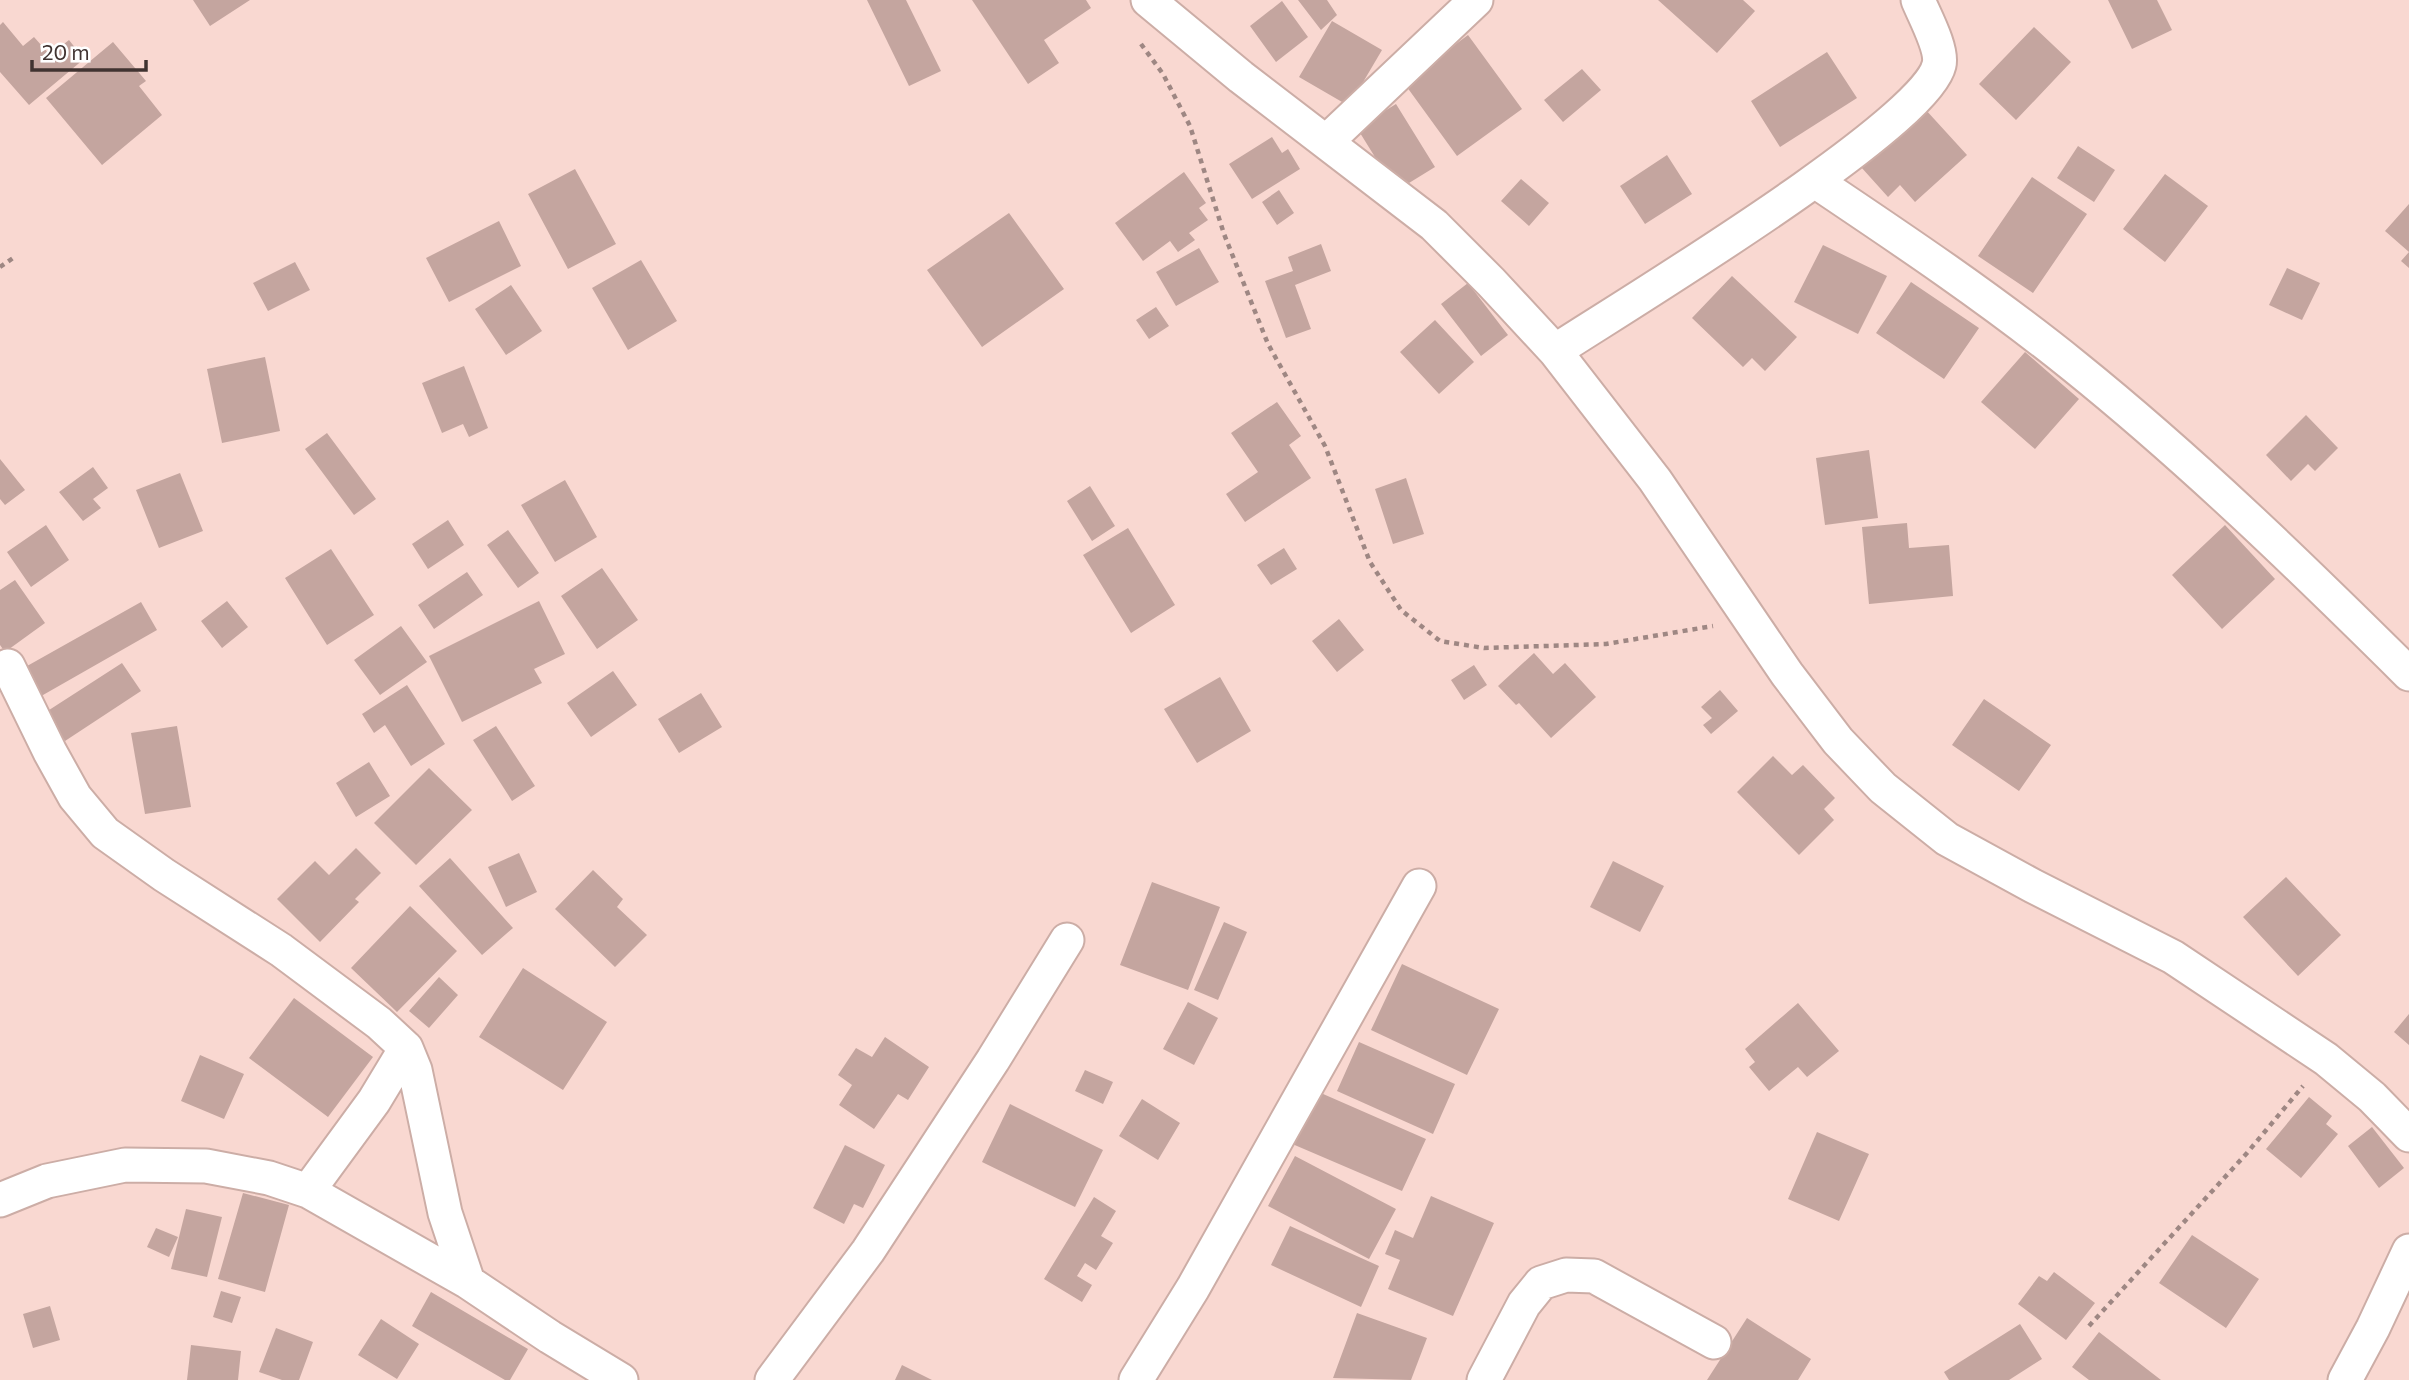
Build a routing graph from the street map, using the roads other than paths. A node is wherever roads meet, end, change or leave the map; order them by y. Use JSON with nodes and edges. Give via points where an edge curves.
{"nodes":[{"id":1,"x":1148,"y":0,"type":"edge"},
{"id":2,"x":1476,"y":0,"type":"edge"},
{"id":3,"x":1918,"y":0,"type":"edge"},
{"id":4,"x":1326,"y":142,"type":"junction"},
{"id":5,"x":1815,"y":181,"type":"junction"},
{"id":6,"x":1555,"y":351,"type":"junction"},
{"id":7,"x":8,"y":666,"type":"dead end"},
{"id":8,"x":2409,"y":674,"type":"edge"},
{"id":9,"x":1419,"y":886,"type":"dead end"},
{"id":10,"x":1067,"y":940,"type":"dead end"},
{"id":11,"x":406,"y":1048,"type":"junction"},
{"id":12,"x":2409,"y":1135,"type":"edge"},
{"id":13,"x":308,"y":1191,"type":"junction"},
{"id":14,"x":0,"y":1200,"type":"edge"},
{"id":15,"x":2409,"y":1251,"type":"edge"},
{"id":16,"x":468,"y":1282,"type":"junction"},
{"id":17,"x":1714,"y":1342,"type":"dead end"},
{"id":18,"x":621,"y":1380,"type":"edge"},
{"id":19,"x":772,"y":1380,"type":"edge"},
{"id":20,"x":1136,"y":1380,"type":"edge"},
{"id":21,"x":1484,"y":1380,"type":"edge"},
{"id":22,"x":2345,"y":1380,"type":"edge"}],
"edges":[{"from":1,"to":4,"type":"street"},
{"from":2,"to":4,"type":"street"},
{"from":3,"to":5,"type":"street","via":[[1936,43],[1939,64],[1926,89]]},
{"from":4,"to":6,"type":"street","via":[[1434,225]]},
{"from":5,"to":6,"type":"street"},
{"from":5,"to":8,"type":"street","via":[[1958,277],[2074,365],[2211,482]]},
{"from":6,"to":12,"type":"street","via":[[1655,480],[1787,674],[1838,740],[1884,788],[1947,839],[2173,957],[2326,1059]]},
{"from":7,"to":11,"type":"street","via":[[75,797],[105,833],[281,950]]},
{"from":9,"to":20,"type":"street"},
{"from":10,"to":19,"type":"street","via":[[868,1251]]},
{"from":11,"to":13,"type":"street","via":[[374,1101]]},
{"from":11,"to":16,"type":"street","via":[[415,1070],[445,1213]]},
{"from":13,"to":14,"type":"street","via":[[206,1166],[125,1165],[47,1181]]},
{"from":13,"to":16,"type":"street"},
{"from":15,"to":22,"type":"street"},
{"from":16,"to":18,"type":"street"},
{"from":17,"to":21,"type":"street","via":[[1594,1276],[1566,1275],[1541,1283],[1524,1304]]}]}
